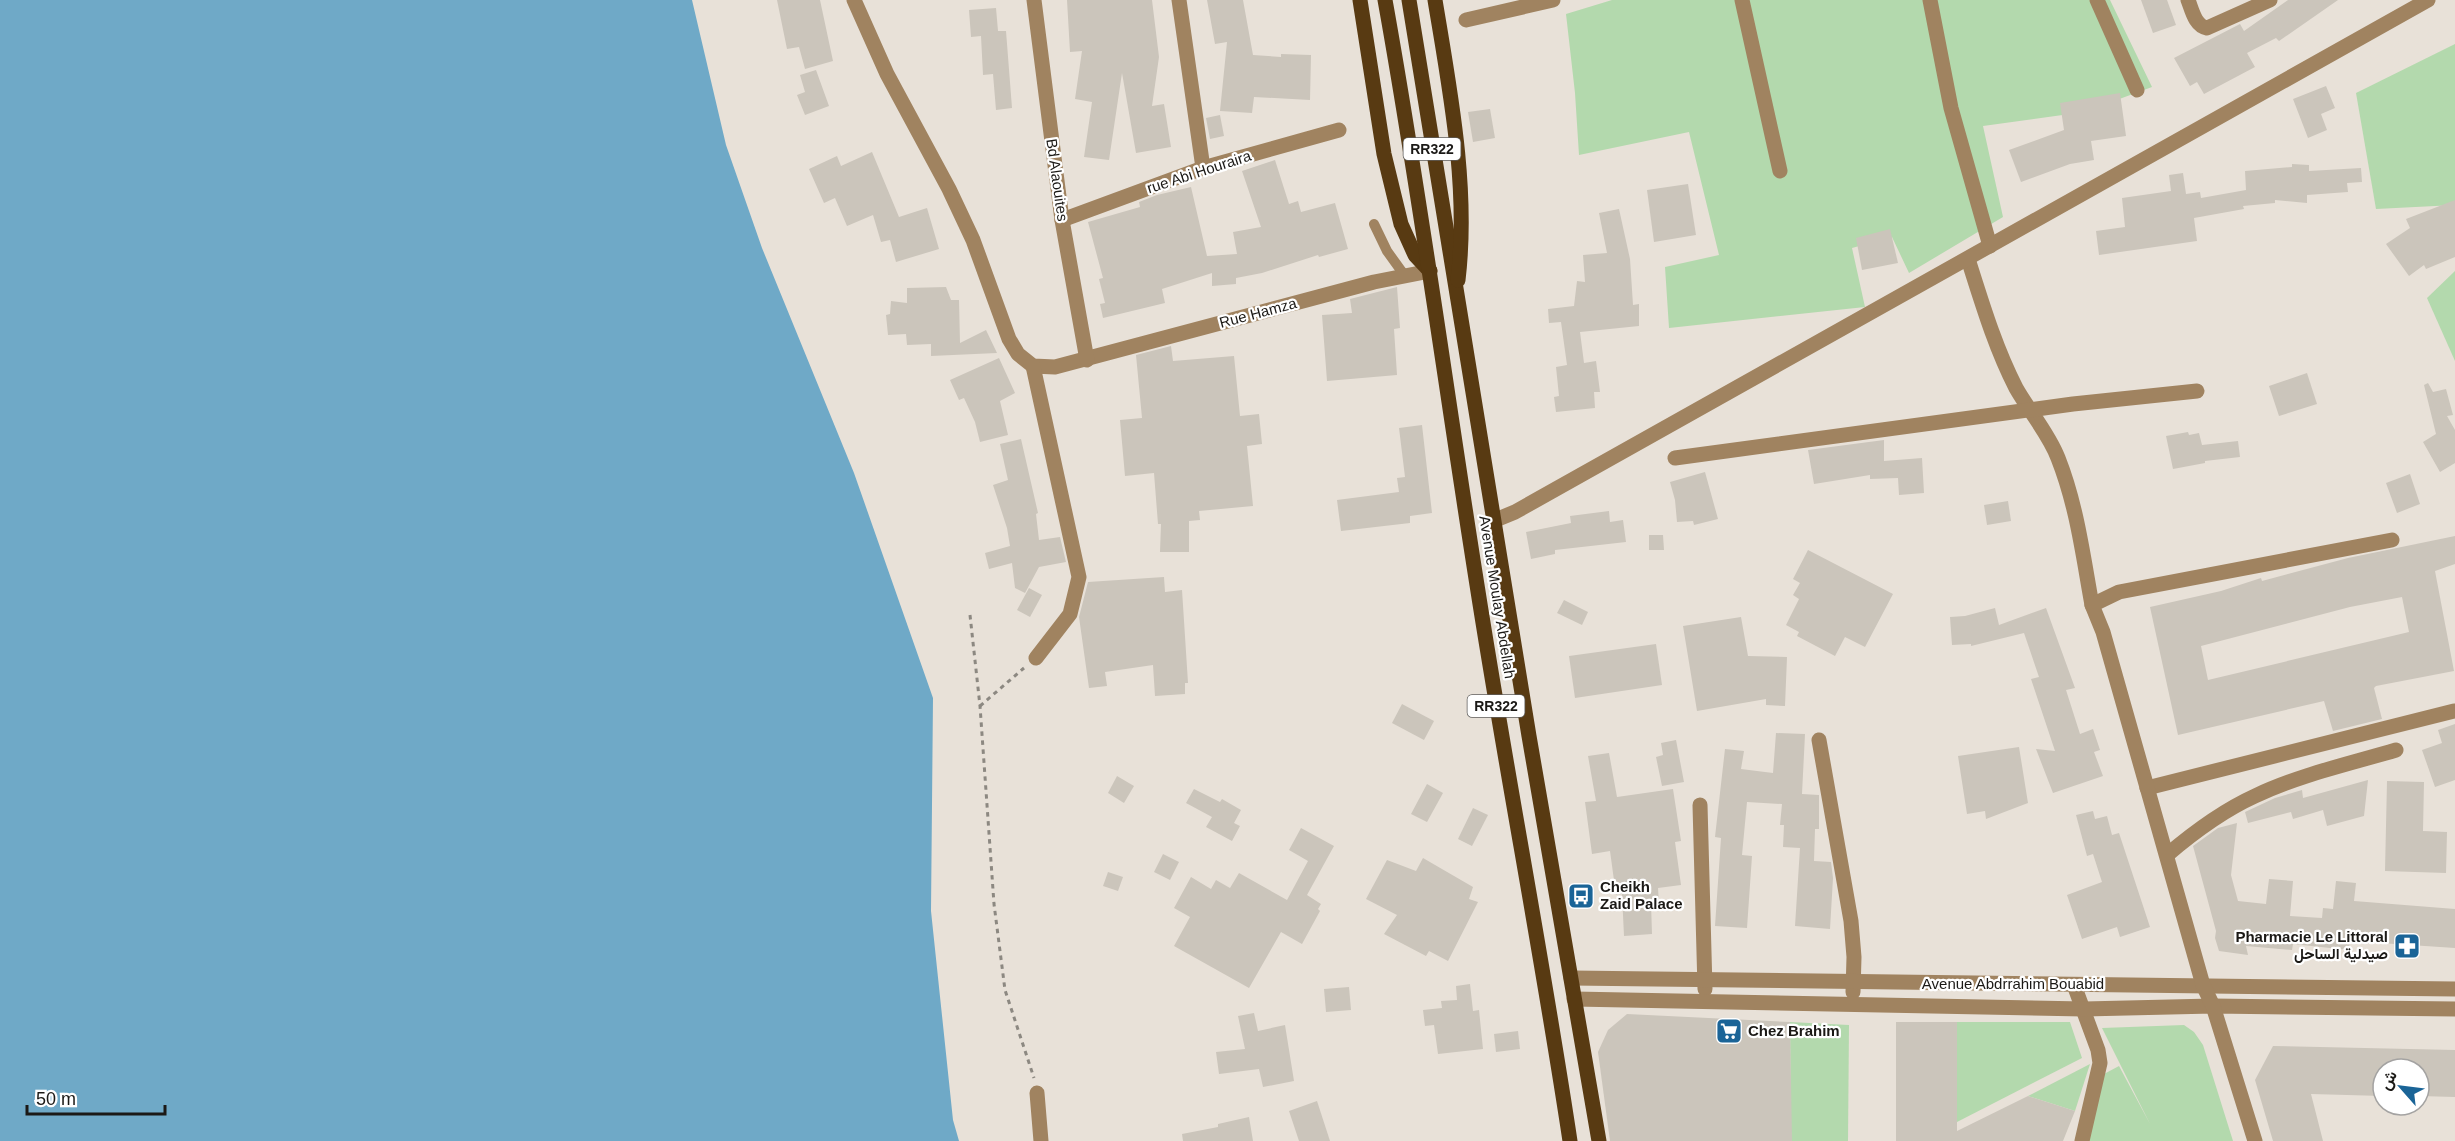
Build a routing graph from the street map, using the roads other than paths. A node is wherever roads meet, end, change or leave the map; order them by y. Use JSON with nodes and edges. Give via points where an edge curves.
{"nodes":[{"id":1,"x":854,"y":0,"type":"edge"},
{"id":2,"x":1034,"y":0,"type":"edge"},
{"id":3,"x":1179,"y":0,"type":"edge"},
{"id":4,"x":1360,"y":0,"type":"edge"},
{"id":5,"x":1385,"y":0,"type":"edge"},
{"id":6,"x":1408,"y":0,"type":"edge"},
{"id":7,"x":1435,"y":0,"type":"edge"},
{"id":8,"x":1552,"y":0,"type":"edge"},
{"id":9,"x":1742,"y":0,"type":"edge"},
{"id":10,"x":1930,"y":0,"type":"edge"},
{"id":11,"x":2097,"y":0,"type":"edge"},
{"id":12,"x":2188,"y":0,"type":"edge"},
{"id":13,"x":2270,"y":0,"type":"edge"},
{"id":14,"x":2425,"y":1,"type":"edge"},
{"id":15,"x":1466,"y":20,"type":"dead end"},
{"id":16,"x":2137,"y":90,"type":"dead end"},
{"id":17,"x":1339,"y":130,"type":"dead end"},
{"id":18,"x":1203,"y":168,"type":"junction"},
{"id":19,"x":1780,"y":171,"type":"dead end"},
{"id":20,"x":1062,"y":220,"type":"junction"},
{"id":21,"x":1374,"y":224,"type":"dead end"},
{"id":22,"x":1990,"y":246,"type":"junction"},
{"id":23,"x":1968,"y":259,"type":"junction"},
{"id":24,"x":1430,"y":271,"type":"junction"},
{"id":25,"x":1405,"y":276,"type":"junction"},
{"id":26,"x":1456,"y":298,"type":"junction"},
{"id":27,"x":1087,"y":360,"type":"junction"},
{"id":28,"x":1033,"y":366,"type":"junction"},
{"id":29,"x":2197,"y":391,"type":"dead end"},
{"id":30,"x":2029,"y":410,"type":"junction"},
{"id":31,"x":1675,"y":458,"type":"dead end"},
{"id":32,"x":1493,"y":521,"type":"junction"},
{"id":33,"x":2392,"y":540,"type":"dead end"},
{"id":34,"x":2092,"y":605,"type":"junction"},
{"id":35,"x":1036,"y":658,"type":"road end"},
{"id":36,"x":2454,"y":711,"type":"edge"},
{"id":37,"x":1819,"y":740,"type":"dead end"},
{"id":38,"x":2396,"y":750,"type":"dead end"},
{"id":39,"x":2146,"y":788,"type":"junction"},
{"id":40,"x":1700,"y":805,"type":"dead end"},
{"id":41,"x":2167,"y":855,"type":"junction"},
{"id":42,"x":1571,"y":978,"type":"junction"},
{"id":43,"x":1704,"y":979,"type":"junction"},
{"id":44,"x":1852,"y":982,"type":"junction"},
{"id":45,"x":2074,"y":985,"type":"junction"},
{"id":46,"x":2203,"y":985,"type":"junction"},
{"id":47,"x":2455,"y":989,"type":"edge"},
{"id":48,"x":1574,"y":999,"type":"junction"},
{"id":49,"x":1707,"y":1001,"type":"junction"},
{"id":50,"x":1854,"y":1004,"type":"junction"},
{"id":51,"x":2213,"y":1006,"type":"junction"},
{"id":52,"x":2084,"y":1009,"type":"junction"},
{"id":53,"x":2455,"y":1009,"type":"edge"},
{"id":54,"x":1037,"y":1093,"type":"road end"},
{"id":55,"x":1041,"y":1141,"type":"edge"},
{"id":56,"x":1570,"y":1141,"type":"edge"},
{"id":57,"x":1599,"y":1141,"type":"edge"},
{"id":58,"x":2082,"y":1141,"type":"edge"},
{"id":59,"x":2254,"y":1141,"type":"edge"}],
"edges":[{"from":1,"to":28,"type":"street","via":[[877,54],[973,240],[1009,339],[1018,354]]},
{"from":2,"to":20,"type":"street","name":"Bd Alaouites"},
{"from":3,"to":18,"type":"street"},
{"from":4,"to":24,"type":"main road","number":"RR322","via":[[1384,154],[1401,224],[1415,255]]},
{"from":5,"to":24,"type":"main road","name":"Avenue Moulay Abdellah","number":"RR322"},
{"from":6,"to":26,"type":"main road","name":"Avenue Moulay Abdellah","number":"RR322"},
{"from":7,"to":26,"type":"main road","name":"Avenue Moulay Abdellah","number":"RR322","via":[[1462,211]]},
{"from":8,"to":15,"type":"street"},
{"from":9,"to":19,"type":"street"},
{"from":10,"to":22,"type":"street","via":[[1951,108]]},
{"from":11,"to":16,"type":"street"},
{"from":12,"to":13,"type":"street","via":[[2198,23],[2207,28]]},
{"from":14,"to":22,"type":"street"},
{"from":17,"to":18,"type":"street","name":"rue Abi Houraira"},
{"from":18,"to":20,"type":"street","name":"rue Abi Houraira"},
{"from":20,"to":27,"type":"street","name":"Bd Alaouites"},
{"from":21,"to":25,"type":"lane"},
{"from":22,"to":23,"type":"street"},
{"from":23,"to":30,"type":"street","via":[[1993,337]]},
{"from":23,"to":32,"type":"street","via":[[1515,513]]},
{"from":24,"to":25,"type":"street","name":"Rue Hamza"},
{"from":24,"to":56,"type":"main road","name":"Avenue Moulay Abdellah","number":"RR322","via":[[1441,362]]},
{"from":25,"to":27,"type":"street","name":"Rue Hamza"},
{"from":26,"to":32,"type":"main road","name":"Avenue Moulay Abdellah","number":"RR322"},
{"from":27,"to":28,"type":"street","name":"Rue Hamza","via":[[1055,367]]},
{"from":28,"to":35,"type":"street","via":[[1079,577],[1070,614]]},
{"from":29,"to":30,"type":"street"},
{"from":30,"to":31,"type":"street"},
{"from":30,"to":34,"type":"street","via":[[2058,456],[2075,508]]},
{"from":32,"to":42,"type":"main road","name":"Avenue Moulay Abdellah","number":"RR322"},
{"from":33,"to":34,"type":"street","via":[[2119,592]]},
{"from":34,"to":39,"type":"street"},
{"from":36,"to":39,"type":"street"},
{"from":37,"to":44,"type":"street","via":[[1851,921]]},
{"from":38,"to":41,"type":"street","via":[[2255,796],[2209,822]]},
{"from":39,"to":41,"type":"street"},
{"from":40,"to":43,"type":"street"},
{"from":41,"to":46,"type":"street"},
{"from":42,"to":43,"type":"street","name":"Avenue Abdrrahim Bouabid"},
{"from":42,"to":48,"type":"main road","name":"Avenue Moulay Abdellah","number":"RR322"},
{"from":43,"to":44,"type":"street","name":"Avenue Abdrrahim Bouabid"},
{"from":43,"to":49,"type":"street"},
{"from":44,"to":45,"type":"street","name":"Avenue Abdrrahim Bouabid"},
{"from":44,"to":50,"type":"street"},
{"from":45,"to":46,"type":"street","name":"Avenue Abdrrahim Bouabid"},
{"from":45,"to":52,"type":"street"},
{"from":46,"to":47,"type":"street","name":"Avenue Abdrrahim Bouabid"},
{"from":46,"to":51,"type":"street"},
{"from":48,"to":49,"type":"street","name":"Avenue Abdrrahim Bouabid"},
{"from":48,"to":57,"type":"main road","name":"Avenue Moulay Abdellah","number":"RR322"},
{"from":49,"to":50,"type":"street","name":"Avenue Abdrrahim Bouabid"},
{"from":50,"to":52,"type":"street","name":"Avenue Abdrrahim Bouabid"},
{"from":51,"to":52,"type":"street","name":"Avenue Abdrrahim Bouabid"},
{"from":51,"to":53,"type":"street","name":"Avenue Abdrrahim Bouabid"},
{"from":51,"to":59,"type":"street"},
{"from":52,"to":58,"type":"street","via":[[2100,1063]]},
{"from":54,"to":55,"type":"street"}]}
